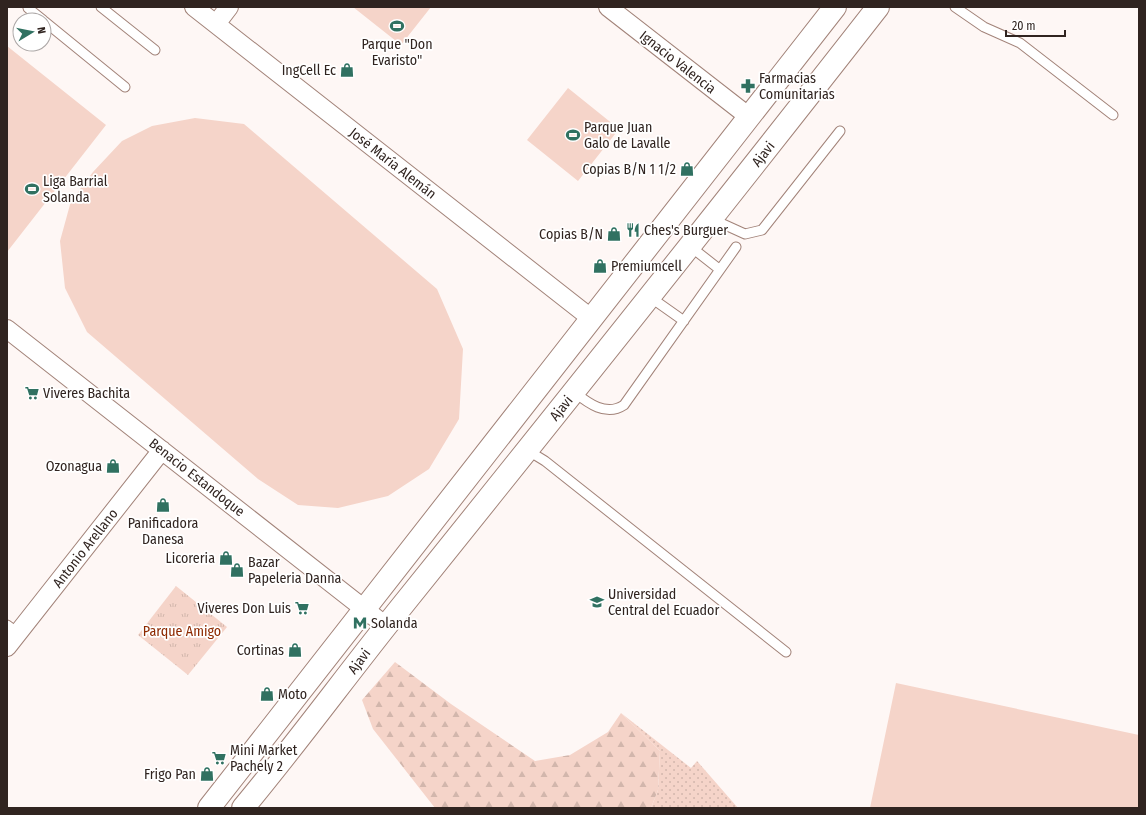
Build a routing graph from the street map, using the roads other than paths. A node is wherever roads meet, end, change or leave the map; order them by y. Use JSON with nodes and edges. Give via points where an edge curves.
{"nodes":[{"id":1,"x":101,"y":7,"type":"edge"},
{"id":2,"x":194,"y":7,"type":"edge"},
{"id":3,"x":229,"y":7,"type":"edge"},
{"id":4,"x":608,"y":7,"type":"edge"},
{"id":5,"x":835,"y":7,"type":"edge"},
{"id":6,"x":878,"y":7,"type":"edge"},
{"id":7,"x":955,"y":7,"type":"edge"},
{"id":8,"x":216,"y":24,"type":"junction"},
{"id":9,"x":52,"y":27,"type":"edge"},
{"id":10,"x":155,"y":50,"type":"dead end"},
{"id":11,"x":126,"y":87,"type":"dead end"},
{"id":12,"x":1113,"y":115,"type":"dead end"},
{"id":13,"x":748,"y":116,"type":"junction"},
{"id":14,"x":840,"y":132,"type":"dead end"},
{"id":15,"x":712,"y":219,"type":"junction"},
{"id":16,"x":691,"y":247,"type":"junction"},
{"id":17,"x":736,"y":247,"type":"dead end"},
{"id":18,"x":719,"y":269,"type":"junction"},
{"id":19,"x":650,"y":298,"type":"junction"},
{"id":20,"x":592,"y":319,"type":"junction"},
{"id":21,"x":684,"y":321,"type":"junction"},
{"id":22,"x":7,"y":328,"type":"edge"},
{"id":23,"x":574,"y":392,"type":"junction"},
{"id":24,"x":162,"y":450,"type":"junction"},
{"id":25,"x":527,"y":450,"type":"junction"},
{"id":26,"x":364,"y":608,"type":"junction"},
{"id":27,"x":386,"y":626,"type":"junction"},
{"id":28,"x":11,"y":635,"type":"edge"},
{"id":29,"x":786,"y":652,"type":"dead end"},
{"id":30,"x":209,"y":808,"type":"edge"},
{"id":31,"x":243,"y":808,"type":"edge"}],
"edges":[{"from":1,"to":10,"type":"lane"},
{"from":2,"to":8,"type":"street","name":"José María Alemán"},
{"from":3,"to":8,"type":"street"},
{"from":4,"to":13,"type":"street","name":"Ignacio Valencia"},
{"from":5,"to":13,"type":"street","name":"Ajavi"},
{"from":6,"to":15,"type":"street","name":"Ajavi"},
{"from":7,"to":12,"type":"lane","via":[[984,28],[1020,43]]},
{"from":8,"to":20,"type":"street","name":"José María Alemán"},
{"from":9,"to":11,"type":"lane"},
{"from":13,"to":20,"type":"street","name":"Ajavi"},
{"from":14,"to":15,"type":"lane","via":[[762,230],[745,234]]},
{"from":15,"to":16,"type":"street","name":"Ajavi"},
{"from":16,"to":18,"type":"lane"},
{"from":16,"to":19,"type":"street","name":"Ajavi"},
{"from":17,"to":18,"type":"lane"},
{"from":18,"to":21,"type":"lane"},
{"from":19,"to":21,"type":"lane"},
{"from":19,"to":23,"type":"street","name":"Ajavi"},
{"from":20,"to":26,"type":"street","name":"Ajavi"},
{"from":21,"to":23,"type":"lane","via":[[624,405],[618,409],[602,409],[588,403]]},
{"from":22,"to":24,"type":"street","name":"Benacio Estandoque"},
{"from":23,"to":25,"type":"street","name":"Ajavi"},
{"from":24,"to":26,"type":"street","name":"Benacio Estandoque"},
{"from":24,"to":28,"type":"street","name":"Antonio Arellano"},
{"from":25,"to":27,"type":"street","name":"Ajavi"},
{"from":25,"to":29,"type":"lane","via":[[545,461]]},
{"from":26,"to":27,"type":"street","name":"Benacio Estandoque"},
{"from":26,"to":30,"type":"street","name":"Ajavi"},
{"from":27,"to":31,"type":"street","name":"Ajavi"}]}
